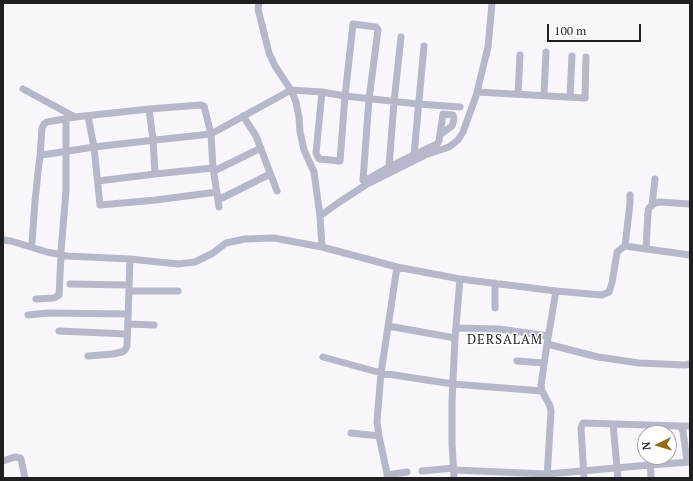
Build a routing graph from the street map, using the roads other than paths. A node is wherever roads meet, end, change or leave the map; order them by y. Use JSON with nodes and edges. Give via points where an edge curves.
{"nodes":[{"id":1,"x":259,"y":3,"type":"edge"},
{"id":2,"x":492,"y":3,"type":"edge"},
{"id":3,"x":401,"y":38,"type":"dead end"},
{"id":4,"x":424,"y":46,"type":"dead end"},
{"id":5,"x":546,"y":52,"type":"dead end"},
{"id":6,"x":520,"y":55,"type":"dead end"},
{"id":7,"x":572,"y":56,"type":"dead end"},
{"id":8,"x":586,"y":57,"type":"dead end"},
{"id":9,"x":23,"y":89,"type":"dead end"},
{"id":10,"x":292,"y":90,"type":"junction"},
{"id":11,"x":322,"y":92,"type":"junction"},
{"id":12,"x":477,"y":92,"type":"junction"},
{"id":13,"x":518,"y":94,"type":"junction"},
{"id":14,"x":344,"y":96,"type":"junction"},
{"id":15,"x":544,"y":96,"type":"junction"},
{"id":16,"x":570,"y":97,"type":"junction"},
{"id":17,"x":370,"y":99,"type":"junction"},
{"id":18,"x":394,"y":102,"type":"junction"},
{"id":19,"x":418,"y":104,"type":"junction"},
{"id":20,"x":460,"y":108,"type":"dead end"},
{"id":21,"x":149,"y":109,"type":"junction"},
{"id":22,"x":88,"y":116,"type":"junction"},
{"id":23,"x":243,"y":116,"type":"junction"},
{"id":24,"x":75,"y":117,"type":"junction"},
{"id":25,"x":66,"y":119,"type":"junction"},
{"id":26,"x":211,"y":134,"type":"junction"},
{"id":27,"x":441,"y":134,"type":"dead end"},
{"id":28,"x":153,"y":140,"type":"junction"},
{"id":29,"x":94,"y":147,"type":"junction"},
{"id":30,"x":260,"y":148,"type":"junction"},
{"id":31,"x":66,"y":152,"type":"junction"},
{"id":32,"x":414,"y":154,"type":"junction"},
{"id":33,"x":40,"y":157,"type":"junction"},
{"id":34,"x":389,"y":167,"type":"junction"},
{"id":35,"x":213,"y":169,"type":"junction"},
{"id":36,"x":155,"y":174,"type":"junction"},
{"id":37,"x":270,"y":174,"type":"junction"},
{"id":38,"x":654,"y":179,"type":"dead end"},
{"id":39,"x":98,"y":181,"type":"junction"},
{"id":40,"x":277,"y":191,"type":"dead end"},
{"id":41,"x":217,"y":192,"type":"junction"},
{"id":42,"x":630,"y":195,"type":"dead end"},
{"id":43,"x":690,"y":204,"type":"edge"},
{"id":44,"x":652,"y":205,"type":"junction"},
{"id":45,"x":320,"y":216,"type":"junction"},
{"id":46,"x":3,"y":240,"type":"edge"},
{"id":47,"x":32,"y":243,"type":"dead end"},
{"id":48,"x":625,"y":246,"type":"junction"},
{"id":49,"x":322,"y":247,"type":"junction"},
{"id":50,"x":646,"y":249,"type":"junction"},
{"id":51,"x":61,"y":253,"type":"junction"},
{"id":52,"x":690,"y":255,"type":"edge"},
{"id":53,"x":130,"y":259,"type":"junction"},
{"id":54,"x":397,"y":268,"type":"junction"},
{"id":55,"x":460,"y":279,"type":"junction"},
{"id":56,"x":495,"y":283,"type":"junction"},
{"id":57,"x":70,"y":284,"type":"dead end"},
{"id":58,"x":129,"y":288,"type":"junction"},
{"id":59,"x":178,"y":291,"type":"dead end"},
{"id":60,"x":556,"y":291,"type":"junction"},
{"id":61,"x":36,"y":299,"type":"dead end"},
{"id":62,"x":495,"y":308,"type":"dead end"},
{"id":63,"x":128,"y":314,"type":"junction"},
{"id":64,"x":28,"y":315,"type":"dead end"},
{"id":65,"x":128,"y":324,"type":"junction"},
{"id":66,"x":154,"y":325,"type":"dead end"},
{"id":67,"x":388,"y":326,"type":"junction"},
{"id":68,"x":456,"y":328,"type":"junction"},
{"id":69,"x":59,"y":332,"type":"dead end"},
{"id":70,"x":127,"y":334,"type":"junction"},
{"id":71,"x":548,"y":336,"type":"junction"},
{"id":72,"x":455,"y":338,"type":"junction"},
{"id":73,"x":546,"y":344,"type":"junction"},
{"id":74,"x":88,"y":356,"type":"dead end"},
{"id":75,"x":323,"y":357,"type":"dead end"},
{"id":76,"x":516,"y":361,"type":"dead end"},
{"id":77,"x":544,"y":364,"type":"junction"},
{"id":78,"x":690,"y":364,"type":"edge"},
{"id":79,"x":381,"y":373,"type":"junction"},
{"id":80,"x":452,"y":384,"type":"junction"},
{"id":81,"x":542,"y":391,"type":"junction"},
{"id":82,"x":613,"y":424,"type":"junction"},
{"id":83,"x":677,"y":426,"type":"edge"},
{"id":84,"x":680,"y":426,"type":"junction"},
{"id":85,"x":690,"y":426,"type":"edge"},
{"id":86,"x":637,"y":427,"type":"edge"},
{"id":87,"x":351,"y":433,"type":"dead end"},
{"id":88,"x":379,"y":436,"type":"junction"},
{"id":89,"x":3,"y":461,"type":"edge"},
{"id":90,"x":677,"y":462,"type":"edge"},
{"id":91,"x":688,"y":462,"type":"edge"},
{"id":92,"x":637,"y":464,"type":"edge"},
{"id":93,"x":650,"y":465,"type":"edge"},
{"id":94,"x":617,"y":468,"type":"junction"},
{"id":95,"x":454,"y":469,"type":"junction"},
{"id":96,"x":422,"y":471,"type":"dead end"},
{"id":97,"x":407,"y":472,"type":"dead end"},
{"id":98,"x":584,"y":474,"type":"edge"},
{"id":99,"x":387,"y":476,"type":"edge"},
{"id":100,"x":547,"y":476,"type":"edge"},
{"id":101,"x":25,"y":478,"type":"edge"},
{"id":102,"x":454,"y":478,"type":"edge"},
{"id":103,"x":618,"y":478,"type":"edge"},
{"id":104,"x":652,"y":478,"type":"edge"}],
"edges":[{"from":1,"to":10,"type":"street","via":[[258,9],[269,53]]},
{"from":2,"to":12,"type":"street","via":[[488,46]]},
{"from":3,"to":18,"type":"street"},
{"from":4,"to":19,"type":"street"},
{"from":5,"to":15,"type":"street"},
{"from":6,"to":13,"type":"street"},
{"from":7,"to":16,"type":"street"},
{"from":8,"to":16,"type":"street","via":[[585,98]]},
{"from":9,"to":24,"type":"street"},
{"from":10,"to":11,"type":"street"},
{"from":10,"to":23,"type":"street"},
{"from":10,"to":45,"type":"street","via":[[304,150],[314,172]]},
{"from":11,"to":14,"type":"street"},
{"from":11,"to":14,"type":"street","via":[[316,153],[319,159],[340,161]]},
{"from":12,"to":13,"type":"street"},
{"from":12,"to":45,"type":"street","via":[[458,140],[367,184]]},
{"from":13,"to":15,"type":"street"},
{"from":14,"to":17,"type":"street"},
{"from":14,"to":17,"type":"street","via":[[353,24],[376,27],[378,30]]},
{"from":15,"to":16,"type":"street"},
{"from":17,"to":18,"type":"street"},
{"from":17,"to":34,"type":"street","via":[[363,180]]},
{"from":18,"to":19,"type":"street"},
{"from":18,"to":34,"type":"street"},
{"from":19,"to":20,"type":"street"},
{"from":19,"to":32,"type":"street"},
{"from":21,"to":22,"type":"street"},
{"from":21,"to":26,"type":"street","via":[[204,106]]},
{"from":21,"to":28,"type":"street"},
{"from":22,"to":24,"type":"street"},
{"from":22,"to":29,"type":"street"},
{"from":23,"to":26,"type":"street"},
{"from":23,"to":30,"type":"street","via":[[256,136]]},
{"from":24,"to":25,"type":"street"},
{"from":25,"to":31,"type":"street"},
{"from":25,"to":33,"type":"street","via":[[44,124]]},
{"from":26,"to":28,"type":"street"},
{"from":26,"to":35,"type":"street"},
{"from":27,"to":32,"type":"street","via":[[437,144]]},
{"from":28,"to":29,"type":"street"},
{"from":28,"to":36,"type":"street"},
{"from":29,"to":31,"type":"street"},
{"from":29,"to":39,"type":"street"},
{"from":30,"to":35,"type":"street"},
{"from":30,"to":37,"type":"street"},
{"from":31,"to":33,"type":"street"},
{"from":31,"to":51,"type":"street"},
{"from":32,"to":34,"type":"street"},
{"from":33,"to":47,"type":"street"},
{"from":35,"to":36,"type":"street"},
{"from":35,"to":41,"type":"street"},
{"from":36,"to":39,"type":"street"},
{"from":37,"to":40,"type":"street"},
{"from":37,"to":41,"type":"street","via":[[218,203]]},
{"from":38,"to":44,"type":"street"},
{"from":39,"to":41,"type":"street","via":[[100,205]]},
{"from":42,"to":48,"type":"street"},
{"from":43,"to":44,"type":"street","via":[[660,202]]},
{"from":44,"to":50,"type":"street","via":[[648,210]]},
{"from":45,"to":49,"type":"street"},
{"from":46,"to":51,"type":"street","via":[[47,252]]},
{"from":48,"to":50,"type":"street"},
{"from":48,"to":60,"type":"street","via":[[617,252],[609,292],[602,295]]},
{"from":49,"to":53,"type":"street","via":[[274,238],[245,239],[226,243],[194,262],[178,264]]},
{"from":49,"to":54,"type":"street"},
{"from":50,"to":52,"type":"street"},
{"from":51,"to":53,"type":"street","via":[[67,256]]},
{"from":51,"to":61,"type":"street","via":[[59,295],[54,298]]},
{"from":53,"to":58,"type":"street"},
{"from":54,"to":55,"type":"street"},
{"from":54,"to":67,"type":"street"},
{"from":55,"to":56,"type":"street"},
{"from":55,"to":68,"type":"street"},
{"from":56,"to":60,"type":"street"},
{"from":56,"to":62,"type":"street"},
{"from":57,"to":58,"type":"street"},
{"from":58,"to":59,"type":"street"},
{"from":58,"to":63,"type":"street"},
{"from":60,"to":71,"type":"street"},
{"from":63,"to":64,"type":"street"},
{"from":63,"to":65,"type":"street"},
{"from":65,"to":66,"type":"street"},
{"from":65,"to":70,"type":"street"},
{"from":67,"to":72,"type":"street"},
{"from":67,"to":79,"type":"street"},
{"from":68,"to":71,"type":"street","via":[[499,329]]},
{"from":68,"to":72,"type":"street"},
{"from":69,"to":70,"type":"street"},
{"from":70,"to":74,"type":"street","via":[[127,346],[122,352]]},
{"from":71,"to":73,"type":"street"},
{"from":72,"to":80,"type":"street"},
{"from":73,"to":77,"type":"street"},
{"from":73,"to":78,"type":"street","via":[[598,357]]},
{"from":75,"to":79,"type":"street"},
{"from":76,"to":77,"type":"street"},
{"from":77,"to":81,"type":"street"},
{"from":79,"to":80,"type":"street"},
{"from":79,"to":88,"type":"street","via":[[377,422]]},
{"from":80,"to":81,"type":"street"},
{"from":80,"to":95,"type":"street"},
{"from":81,"to":100,"type":"street","via":[[551,411]]},
{"from":82,"to":86,"type":"street"},
{"from":82,"to":94,"type":"street"},
{"from":82,"to":98,"type":"street","via":[[582,424]]},
{"from":83,"to":84,"type":"street"},
{"from":84,"to":85,"type":"street"},
{"from":84,"to":91,"type":"street"},
{"from":87,"to":88,"type":"street"},
{"from":88,"to":99,"type":"street"},
{"from":89,"to":101,"type":"street","via":[[15,457],[22,459]]},
{"from":90,"to":91,"type":"street"},
{"from":92,"to":94,"type":"street"},
{"from":93,"to":104,"type":"street"},
{"from":94,"to":98,"type":"street"},
{"from":94,"to":103,"type":"street"},
{"from":95,"to":96,"type":"street"},
{"from":95,"to":100,"type":"street"},
{"from":95,"to":102,"type":"street"},
{"from":97,"to":99,"type":"street"},
{"from":98,"to":100,"type":"street"}]}
